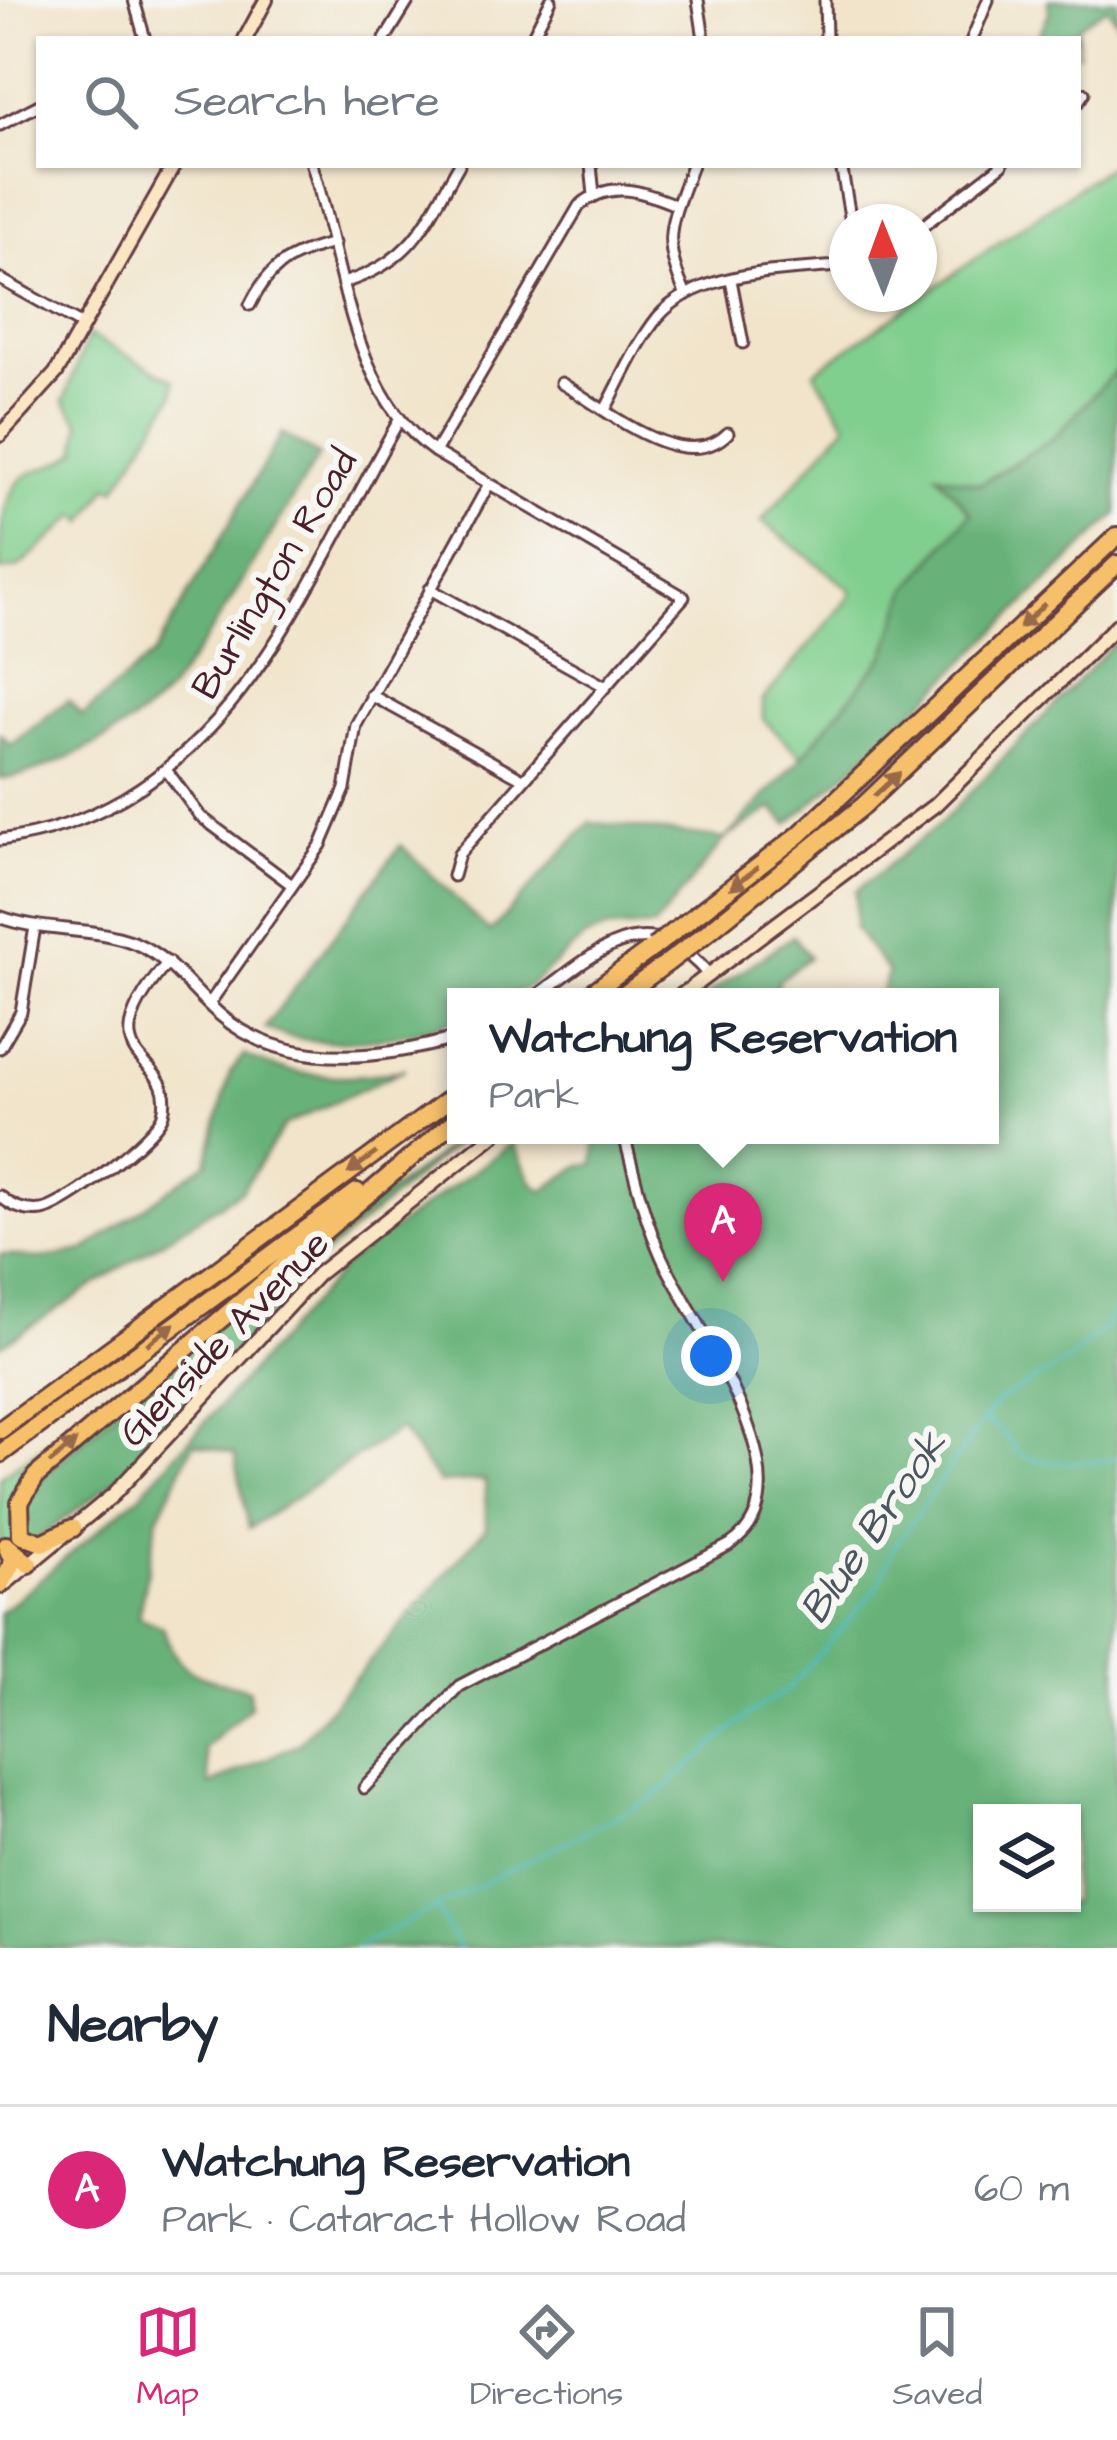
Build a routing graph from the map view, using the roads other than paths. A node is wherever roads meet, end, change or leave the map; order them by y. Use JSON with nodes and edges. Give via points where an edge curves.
{"nodes":[{"id":1,"x":134,"y":0,"type":"edge"},
{"id":2,"x":266,"y":0,"type":"edge"},
{"id":3,"x":409,"y":0,"type":"edge"},
{"id":4,"x":551,"y":0,"type":"edge"},
{"id":5,"x":698,"y":0,"type":"edge"},
{"id":6,"x":825,"y":0,"type":"edge"},
{"id":7,"x":988,"y":0,"type":"edge"},
{"id":8,"x":144,"y":36,"type":"edge"},
{"id":9,"x":246,"y":36,"type":"edge"},
{"id":10,"x":387,"y":36,"type":"edge"},
{"id":11,"x":535,"y":36,"type":"edge"},
{"id":12,"x":704,"y":36,"type":"edge"},
{"id":13,"x":826,"y":36,"type":"edge"},
{"id":14,"x":973,"y":36,"type":"edge"},
{"id":15,"x":36,"y":107,"type":"edge"},
{"id":16,"x":0,"y":125,"type":"edge"},
{"id":17,"x":172,"y":168,"type":"edge"},
{"id":18,"x":313,"y":168,"type":"edge"},
{"id":19,"x":456,"y":168,"type":"edge"},
{"id":20,"x":591,"y":168,"type":"edge"},
{"id":21,"x":691,"y":168,"type":"edge"},
{"id":22,"x":842,"y":168,"type":"edge"},
{"id":23,"x":998,"y":168,"type":"edge"},
{"id":24,"x":594,"y":195,"type":"junction"},
{"id":25,"x":848,"y":204,"type":"edge"},
{"id":26,"x":676,"y":205,"type":"junction"},
{"id":27,"x":937,"y":216,"type":"edge"},
{"id":28,"x":334,"y":243,"type":"junction"},
{"id":29,"x":829,"y":268,"type":"edge"},
{"id":30,"x":0,"y":279,"type":"edge"},
{"id":31,"x":731,"y":280,"type":"junction"},
{"id":32,"x":346,"y":281,"type":"junction"},
{"id":33,"x":686,"y":295,"type":"junction"},
{"id":34,"x":250,"y":305,"type":"dead end"},
{"id":35,"x":84,"y":326,"type":"junction"},
{"id":36,"x":742,"y":343,"type":"dead end"},
{"id":37,"x":562,"y":383,"type":"dead end"},
{"id":38,"x":606,"y":408,"type":"junction"},
{"id":39,"x":398,"y":422,"type":"junction"},
{"id":40,"x":728,"y":433,"type":"dead end"},
{"id":41,"x":0,"y":435,"type":"edge"},
{"id":42,"x":435,"y":452,"type":"junction"},
{"id":43,"x":489,"y":484,"type":"junction"},
{"id":44,"x":1117,"y":536,"type":"edge"},
{"id":45,"x":1117,"y":564,"type":"edge"},
{"id":46,"x":430,"y":589,"type":"junction"},
{"id":47,"x":1117,"y":625,"type":"edge"},
{"id":48,"x":604,"y":686,"type":"junction"},
{"id":49,"x":371,"y":695,"type":"junction"},
{"id":50,"x":167,"y":771,"type":"junction"},
{"id":51,"x":521,"y":778,"type":"junction"},
{"id":52,"x":0,"y":840,"type":"edge"},
{"id":53,"x":453,"y":876,"type":"dead end"},
{"id":54,"x":292,"y":885,"type":"junction"},
{"id":55,"x":0,"y":917,"type":"edge"},
{"id":56,"x":35,"y":927,"type":"junction"},
{"id":57,"x":168,"y":962,"type":"junction"},
{"id":58,"x":709,"y":975,"type":"junction"},
{"id":59,"x":548,"y":988,"type":"edge"},
{"id":60,"x":598,"y":988,"type":"edge"},
{"id":61,"x":633,"y":988,"type":"edge"},
{"id":62,"x":691,"y":988,"type":"edge"},
{"id":63,"x":209,"y":1004,"type":"junction"},
{"id":64,"x":447,"y":1040,"type":"edge"},
{"id":65,"x":0,"y":1048,"type":"edge"},
{"id":66,"x":447,"y":1101,"type":"edge"},
{"id":67,"x":447,"y":1126,"type":"edge"},
{"id":68,"x":447,"y":1127,"type":"edge"},
{"id":69,"x":483,"y":1144,"type":"edge"},
{"id":70,"x":628,"y":1144,"type":"edge"},
{"id":71,"x":0,"y":1196,"type":"edge"},
{"id":72,"x":0,"y":1430,"type":"edge"},
{"id":73,"x":0,"y":1454,"type":"edge"},
{"id":74,"x":73,"y":1528,"type":"junction"},
{"id":75,"x":9,"y":1540,"type":"edge"},
{"id":76,"x":32,"y":1562,"type":"junction"},
{"id":77,"x":0,"y":1586,"type":"edge"},
{"id":78,"x":364,"y":1788,"type":"dead end"}],
"edges":[{"from":1,"to":8,"type":"street"},
{"from":2,"to":9,"type":"main road"},
{"from":3,"to":10,"type":"street"},
{"from":4,"to":11,"type":"street"},
{"from":5,"to":12,"type":"street"},
{"from":6,"to":13,"type":"street"},
{"from":7,"to":14,"type":"street"},
{"from":15,"to":16,"type":"street"},
{"from":17,"to":35,"type":"main road"},
{"from":18,"to":28,"type":"street"},
{"from":19,"to":32,"type":"street","via":[[398,260]]},
{"from":20,"to":24,"type":"street"},
{"from":21,"to":26,"type":"street"},
{"from":22,"to":25,"type":"street"},
{"from":23,"to":27,"type":"street"},
{"from":24,"to":26,"type":"street","via":[[632,189]]},
{"from":24,"to":42,"type":"street","via":[[571,216]]},
{"from":26,"to":33,"type":"street","via":[[668,241]]},
{"from":28,"to":32,"type":"street"},
{"from":28,"to":34,"type":"street","via":[[280,262]]},
{"from":29,"to":31,"type":"street"},
{"from":30,"to":35,"type":"street"},
{"from":31,"to":33,"type":"street"},
{"from":31,"to":36,"type":"street"},
{"from":32,"to":39,"type":"street","via":[[369,373]]},
{"from":33,"to":38,"type":"street","via":[[656,320]]},
{"from":35,"to":41,"type":"main road","via":[[56,373]]},
{"from":37,"to":38,"type":"street"},
{"from":38,"to":40,"type":"street","via":[[678,447],[711,447]]},
{"from":39,"to":42,"type":"street"},
{"from":39,"to":50,"type":"street","name":"Burlington Road","via":[[250,682]]},
{"from":42,"to":43,"type":"street"},
{"from":43,"to":46,"type":"street"},
{"from":43,"to":48,"type":"street","via":[[684,597]]},
{"from":44,"to":60,"type":"highway","one_way":true,"bridge":true,"via":[[799,835]]},
{"from":61,"to":45,"type":"highway","one_way":true,"bridge":true,"via":[[862,806]]},
{"from":46,"to":48,"type":"street"},
{"from":46,"to":49,"type":"street"},
{"from":47,"to":58,"type":"main road","via":[[935,805]]},
{"from":48,"to":51,"type":"street"},
{"from":49,"to":51,"type":"street"},
{"from":49,"to":54,"type":"street","via":[[351,736],[337,812]]},
{"from":50,"to":52,"type":"street","name":"Burlington Road","via":[[75,821]]},
{"from":50,"to":54,"type":"street","via":[[200,816]]},
{"from":51,"to":53,"type":"street","via":[[459,854]]},
{"from":54,"to":63,"type":"street"},
{"from":55,"to":56,"type":"street"},
{"from":56,"to":57,"type":"street","via":[[122,939]]},
{"from":56,"to":65,"type":"street","via":[[21,1012]]},
{"from":57,"to":63,"type":"street"},
{"from":57,"to":71,"type":"street","via":[[129,1022],[135,1054],[164,1093],[155,1131],[51,1208],[25,1210]]},
{"from":58,"to":59,"type":"street","via":[[679,948],[630,936]]},
{"from":58,"to":62,"type":"main road"},
{"from":63,"to":64,"type":"street","via":[[245,1034],[312,1054],[401,1051]]},
{"from":66,"to":72,"type":"highway","one_way":true},
{"from":73,"to":67,"type":"highway","one_way":true},
{"from":75,"to":68,"type":"highway","one_way":true,"via":[[23,1494],[53,1460]]},
{"from":69,"to":74,"type":"main road","name":"Glenside Avenue","via":[[318,1274],[173,1435]]},
{"from":70,"to":78,"type":"street","via":[[655,1242],[754,1432],[754,1520],[729,1545],[459,1686]]},
{"from":74,"to":75,"type":"highway","via":[[42,1544]]},
{"from":74,"to":76,"type":"main road","name":"Glenside Avenue"},
{"from":75,"to":76,"type":"highway"},
{"from":75,"to":77,"type":"highway","via":[[13,1562]]},
{"from":76,"to":77,"type":"main road","name":"Glenside Avenue"}]}
